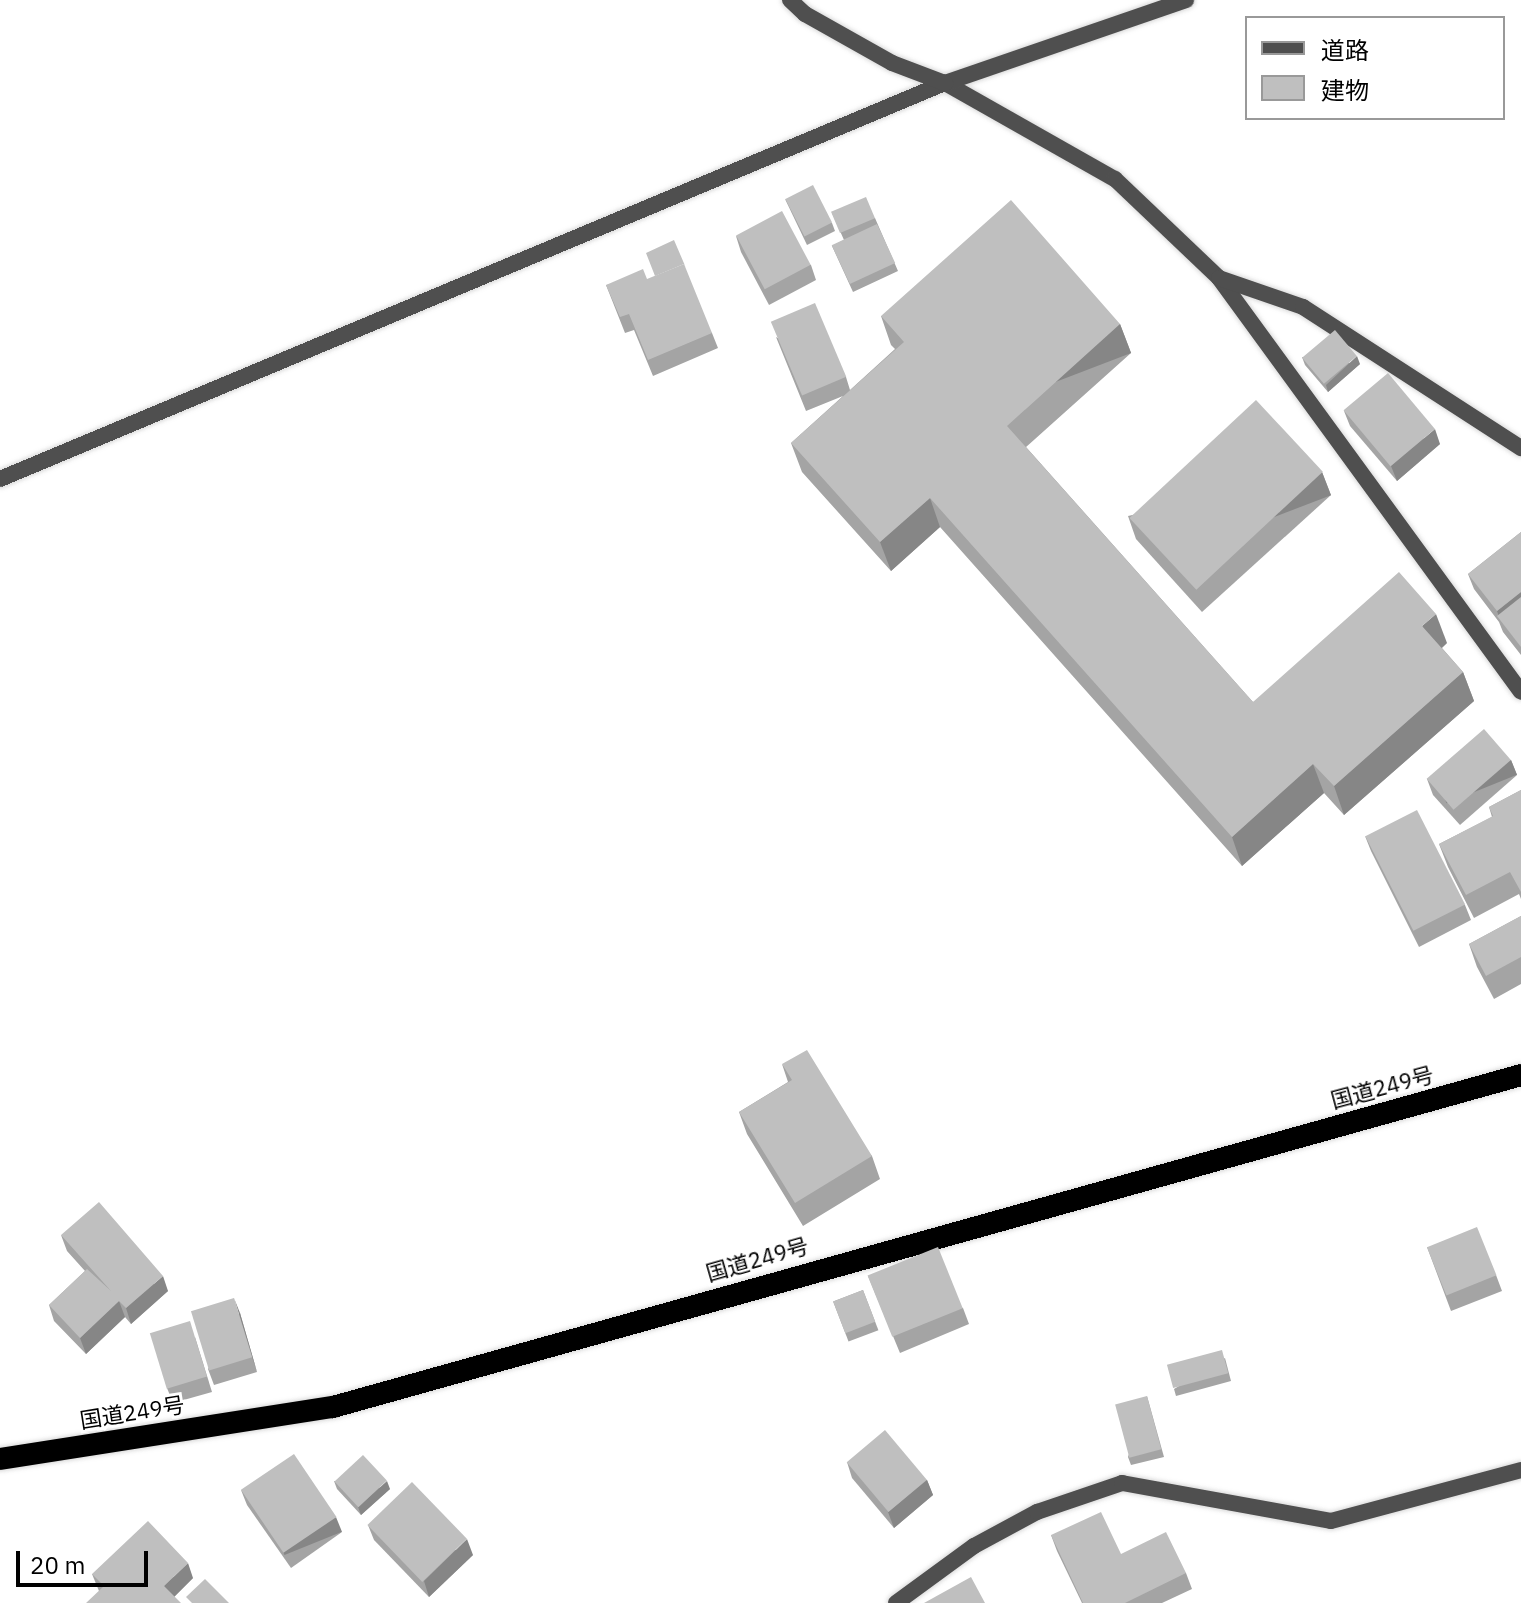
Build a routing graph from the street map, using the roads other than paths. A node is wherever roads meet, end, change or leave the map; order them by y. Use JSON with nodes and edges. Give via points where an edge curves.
{"nodes":[{"id":1,"x":790,"y":0,"type":"edge"},
{"id":2,"x":1186,"y":0,"type":"edge"},
{"id":3,"x":945,"y":83,"type":"junction"},
{"id":4,"x":1219,"y":278,"type":"junction"},
{"id":5,"x":1521,"y":448,"type":"edge"},
{"id":6,"x":0,"y":479,"type":"edge"},
{"id":7,"x":1521,"y":692,"type":"edge"},
{"id":8,"x":1521,"y":1075,"type":"edge"},
{"id":9,"x":0,"y":1459,"type":"edge"},
{"id":10,"x":1521,"y":1470,"type":"edge"},
{"id":11,"x":896,"y":1603,"type":"edge"}],
"edges":[{"from":1,"to":3,"type":"street","via":[[805,14],[892,63]]},
{"from":2,"to":3,"type":"street"},
{"from":3,"to":4,"type":"street","via":[[1115,179]]},
{"from":3,"to":6,"type":"street"},
{"from":4,"to":5,"type":"street","via":[[1303,307]]},
{"from":4,"to":7,"type":"street"},
{"from":8,"to":9,"type":"highway","name":"国道249号","via":[[333,1407]]},
{"from":10,"to":11,"type":"street","via":[[1331,1521],[1122,1483],[1024,1519],[974,1546]]}]}
